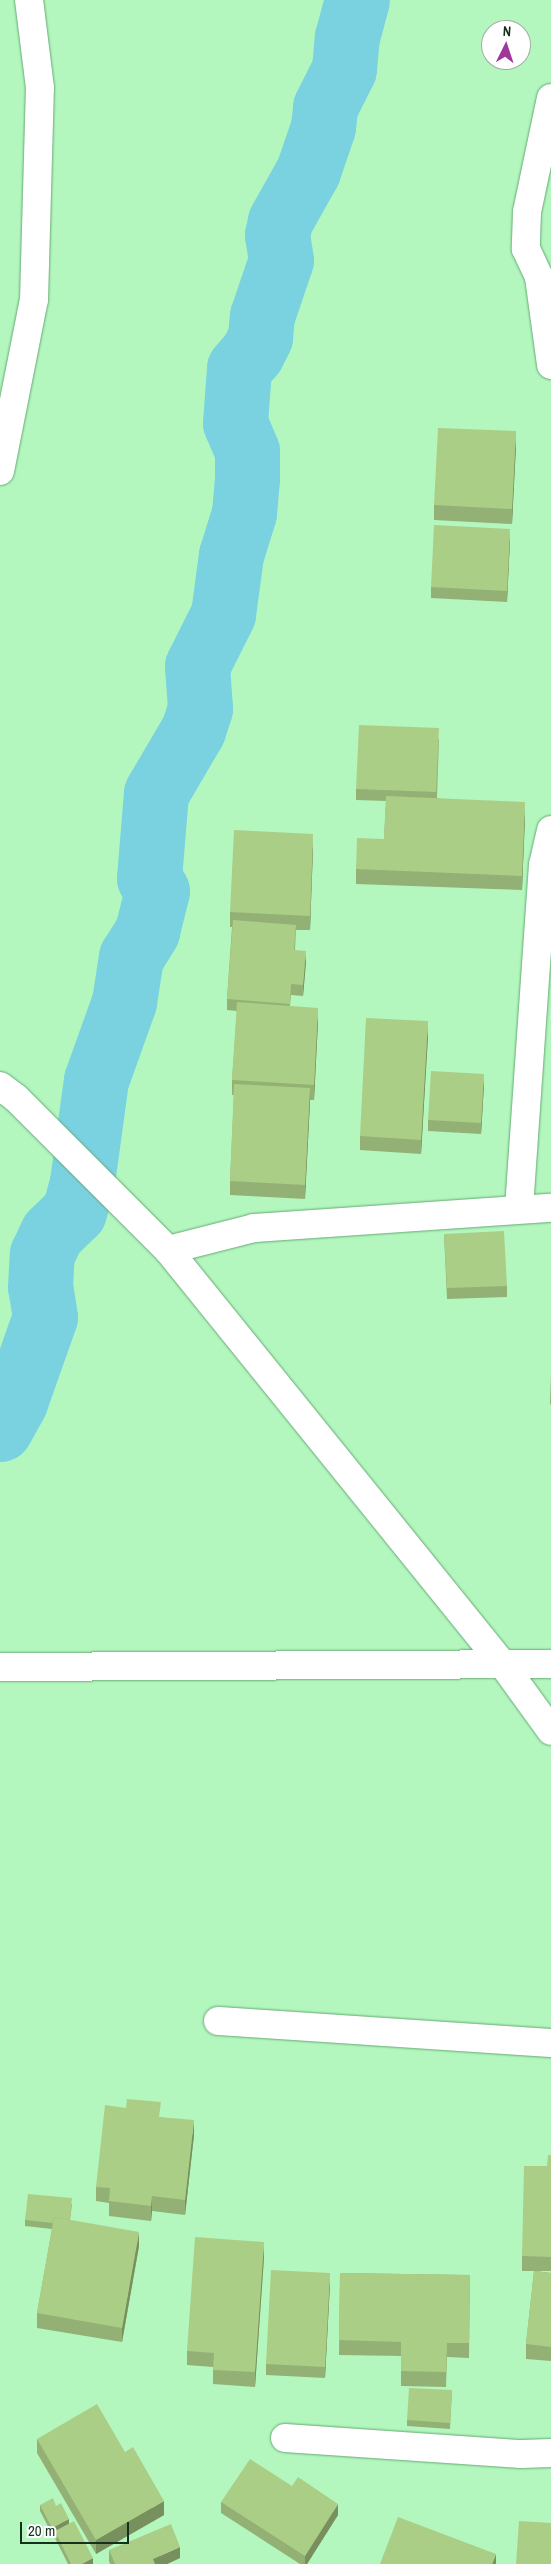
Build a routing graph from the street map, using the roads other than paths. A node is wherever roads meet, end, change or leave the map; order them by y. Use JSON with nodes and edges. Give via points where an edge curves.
{"nodes":[{"id":1,"x":29,"y":0,"type":"edge"},
{"id":2,"x":551,"y":98,"type":"edge"},
{"id":3,"x":551,"y":365,"type":"edge"},
{"id":4,"x":4,"y":428,"type":"edge"},
{"id":5,"x":0,"y":471,"type":"edge"},
{"id":6,"x":551,"y":830,"type":"edge"},
{"id":7,"x":0,"y":1086,"type":"edge"},
{"id":8,"x":519,"y":1208,"type":"junction"},
{"id":9,"x":551,"y":1208,"type":"edge"},
{"id":10,"x":168,"y":1250,"type":"junction"},
{"id":11,"x":551,"y":1664,"type":"edge"},
{"id":12,"x":504,"y":1666,"type":"junction"},
{"id":13,"x":0,"y":1667,"type":"edge"},
{"id":14,"x":551,"y":1731,"type":"edge"},
{"id":15,"x":218,"y":2021,"type":"dead end"},
{"id":16,"x":551,"y":2043,"type":"edge"},
{"id":17,"x":285,"y":2438,"type":"dead end"},
{"id":18,"x":551,"y":2453,"type":"edge"}],
"edges":[{"from":1,"to":4,"type":"street","via":[[40,88],[34,300]]},
{"from":2,"to":3,"type":"street","via":[[527,212],[526,249],[539,277]]},
{"from":4,"to":5,"type":"street"},
{"from":6,"to":8,"type":"street","via":[[543,866]]},
{"from":7,"to":10,"type":"street","via":[[16,1098]]},
{"from":8,"to":9,"type":"street"},
{"from":8,"to":10,"type":"street","via":[[254,1228]]},
{"from":10,"to":12,"type":"street"},
{"from":11,"to":12,"type":"street"},
{"from":12,"to":13,"type":"street"},
{"from":12,"to":14,"type":"street"},
{"from":15,"to":16,"type":"street"},
{"from":17,"to":18,"type":"street","via":[[521,2454]]}]}
